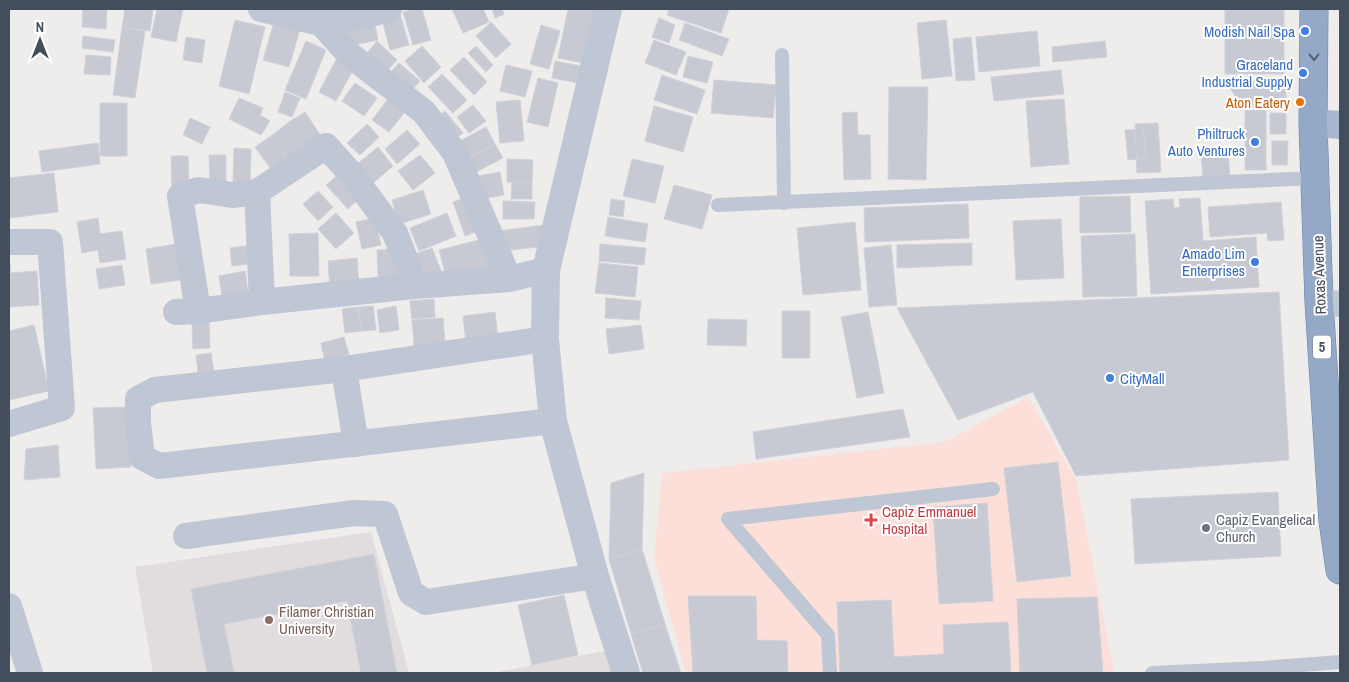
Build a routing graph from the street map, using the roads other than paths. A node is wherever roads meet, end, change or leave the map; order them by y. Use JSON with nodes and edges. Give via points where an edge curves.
{"nodes":[{"id":1,"x":261,"y":9,"type":"edge"},
{"id":2,"x":389,"y":9,"type":"edge"},
{"id":3,"x":608,"y":9,"type":"edge"},
{"id":4,"x":1314,"y":9,"type":"edge"},
{"id":5,"x":321,"y":23,"type":"junction"},
{"id":6,"x":782,"y":55,"type":"dead end"},
{"id":7,"x":1313,"y":123,"type":"junction"},
{"id":8,"x":1340,"y":125,"type":"edge"},
{"id":9,"x":1315,"y":178,"type":"junction"},
{"id":10,"x":257,"y":192,"type":"junction"},
{"id":11,"x":784,"y":203,"type":"junction"},
{"id":12,"x":718,"y":206,"type":"dead end"},
{"id":13,"x":9,"y":242,"type":"edge"},
{"id":14,"x":546,"y":270,"type":"junction"},
{"id":15,"x":509,"y":279,"type":"junction"},
{"id":16,"x":414,"y":286,"type":"junction"},
{"id":17,"x":262,"y":302,"type":"junction"},
{"id":18,"x":1330,"y":303,"type":"edge"},
{"id":19,"x":545,"y":339,"type":"junction"},
{"id":20,"x":344,"y":370,"type":"junction"},
{"id":21,"x":553,"y":421,"type":"junction"},
{"id":22,"x":9,"y":424,"type":"edge"},
{"id":23,"x":356,"y":444,"type":"junction"},
{"id":24,"x":992,"y":489,"type":"dead end"},
{"id":25,"x":186,"y":536,"type":"dead end"},
{"id":26,"x":1340,"y":570,"type":"edge"},
{"id":27,"x":595,"y":576,"type":"junction"},
{"id":28,"x":9,"y":606,"type":"edge"},
{"id":29,"x":1340,"y":662,"type":"edge"},
{"id":30,"x":30,"y":673,"type":"edge"},
{"id":31,"x":626,"y":673,"type":"edge"},
{"id":32,"x":830,"y":673,"type":"edge"},
{"id":33,"x":1152,"y":673,"type":"edge"}],
"edges":[{"from":1,"to":5,"type":"street"},
{"from":2,"to":5,"type":"street"},
{"from":3,"to":14,"type":"street"},
{"from":4,"to":7,"type":"highway","name":"Roxas Avenue","number":"5","one_way":true},
{"from":5,"to":15,"type":"street","via":[[350,55],[424,112],[455,154]]},
{"from":6,"to":11,"type":"lane"},
{"from":7,"to":8,"type":"main road"},
{"from":7,"to":9,"type":"highway","name":"Roxas Avenue","number":"5"},
{"from":9,"to":11,"type":"lane"},
{"from":9,"to":18,"type":"highway","name":"Roxas Avenue","number":"5"},
{"from":10,"to":16,"type":"street","via":[[326,146],[395,233]]},
{"from":10,"to":17,"type":"street"},
{"from":10,"to":17,"type":"street","via":[[232,195],[199,190],[180,196],[187,312]]},
{"from":11,"to":12,"type":"lane"},
{"from":13,"to":22,"type":"street","via":[[50,242],[62,408]]},
{"from":14,"to":15,"type":"street"},
{"from":14,"to":19,"type":"street"},
{"from":15,"to":16,"type":"street"},
{"from":16,"to":17,"type":"street"},
{"from":18,"to":26,"type":"highway","name":"Roxas Avenue","number":"5","via":[[1333,521]]},
{"from":19,"to":20,"type":"street"},
{"from":19,"to":21,"type":"street"},
{"from":20,"to":23,"type":"street"},
{"from":20,"to":23,"type":"street","via":[[156,390],[138,399],[142,456],[159,466]]},
{"from":21,"to":23,"type":"street"},
{"from":21,"to":27,"type":"street"},
{"from":24,"to":32,"type":"lane","via":[[728,519],[828,635]]},
{"from":25,"to":27,"type":"street","via":[[354,513],[385,514],[411,593],[426,602]]},
{"from":27,"to":31,"type":"street"},
{"from":28,"to":30,"type":"street"},
{"from":29,"to":33,"type":"lane"}]}
